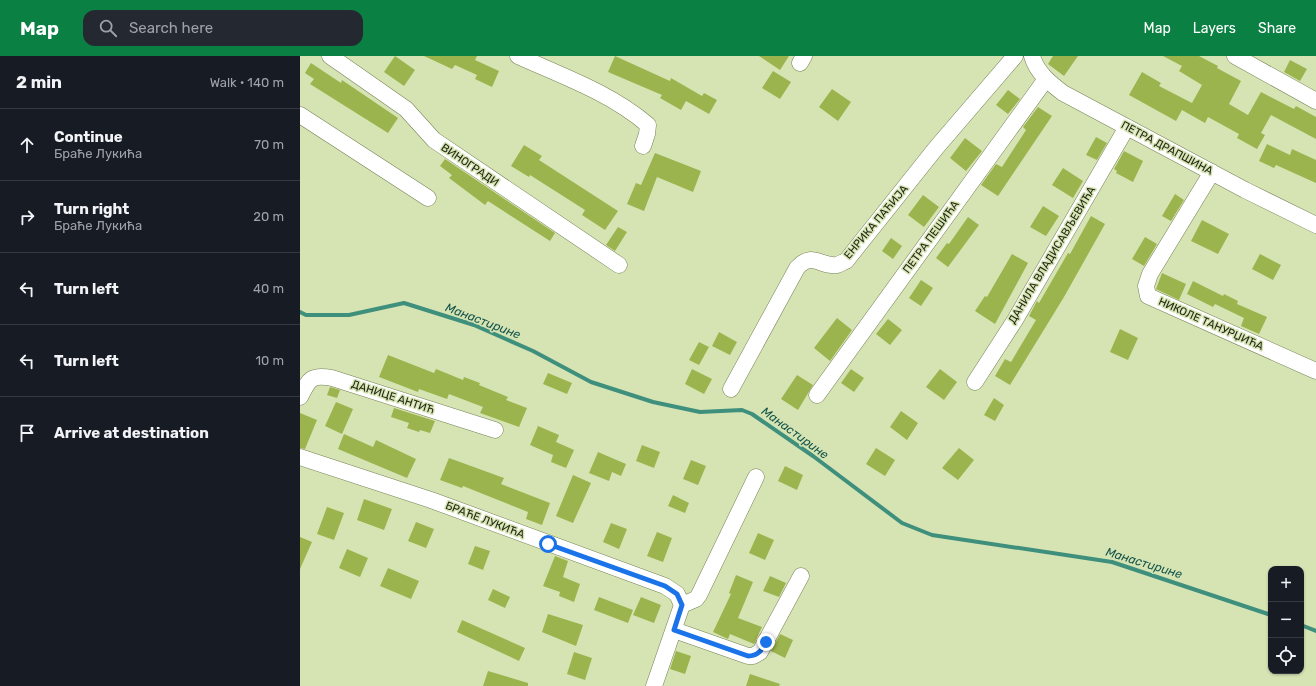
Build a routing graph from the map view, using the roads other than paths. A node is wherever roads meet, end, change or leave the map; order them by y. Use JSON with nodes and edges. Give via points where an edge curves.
{"nodes":[{"id":1,"x":330,"y":56,"type":"edge"},
{"id":2,"x":518,"y":56,"type":"edge"},
{"id":3,"x":1015,"y":56,"type":"edge"},
{"id":4,"x":1032,"y":56,"type":"edge"},
{"id":5,"x":1235,"y":56,"type":"edge"},
{"id":6,"x":1046,"y":79,"type":"junction"},
{"id":7,"x":1316,"y":100,"type":"edge"},
{"id":8,"x":300,"y":115,"type":"edge"},
{"id":9,"x":1128,"y":127,"type":"junction"},
{"id":10,"x":643,"y":146,"type":"dead end"},
{"id":11,"x":1212,"y":172,"type":"junction"},
{"id":12,"x":428,"y":198,"type":"dead end"},
{"id":13,"x":1316,"y":225,"type":"edge"},
{"id":14,"x":619,"y":265,"type":"dead end"},
{"id":15,"x":1316,"y":371,"type":"edge"},
{"id":16,"x":975,"y":382,"type":"dead end"},
{"id":17,"x":731,"y":389,"type":"dead end"},
{"id":18,"x":817,"y":396,"type":"dead end"},
{"id":19,"x":300,"y":397,"type":"edge"},
{"id":20,"x":495,"y":430,"type":"dead end"},
{"id":21,"x":300,"y":458,"type":"edge"},
{"id":22,"x":756,"y":477,"type":"dead end"},
{"id":23,"x":801,"y":576,"type":"dead end"},
{"id":24,"x":682,"y":605,"type":"junction"},
{"id":25,"x":674,"y":630,"type":"junction"},
{"id":26,"x":654,"y":686,"type":"edge"}],
"edges":[{"from":1,"to":14,"type":"street","name":"ВИНОГРАДИ","via":[[406,109],[434,140]]},
{"from":2,"to":10,"type":"street","via":[[607,97],[635,114],[648,125]]},
{"from":3,"to":17,"type":"street","name":"ЕНРИКА ПАЋИЈА","via":[[936,148],[846,261],[837,265],[813,259],[803,261],[797,268]]},
{"from":4,"to":6,"type":"street","name":"ПЕТРА ДРАПШИНА","via":[[1034,64]]},
{"from":5,"to":7,"type":"street"},
{"from":6,"to":9,"type":"street","name":"ПЕТРА ДРАПШИНА","via":[[1063,93]]},
{"from":6,"to":18,"type":"street","name":"ПЕТРА ПЕШИЋА"},
{"from":8,"to":12,"type":"street"},
{"from":9,"to":11,"type":"street","name":"ПЕТРА ДРАПШИНА"},
{"from":9,"to":16,"type":"street","name":"ДАНИЛА ВЛАДИСАВЉЕВИЋА"},
{"from":11,"to":13,"type":"street","name":"ПЕТРА ДРАПШИНА"},
{"from":11,"to":15,"type":"street","name":"НИКОЛЕ ТАНУРЏИЋА","via":[[1150,274],[1146,286],[1148,296]]},
{"from":19,"to":20,"type":"street","name":"ДАНИЦЕ АНТИЋ","via":[[310,380],[318,375]]},
{"from":21,"to":24,"type":"street","name":"БРАЋЕ ЛУКИЋА","via":[[431,500],[665,586],[677,594]]},
{"from":22,"to":24,"type":"street","via":[[699,595]]},
{"from":23,"to":25,"type":"street","via":[[760,652],[753,656]]},
{"from":24,"to":25,"type":"street"},
{"from":25,"to":26,"type":"street"}]}
